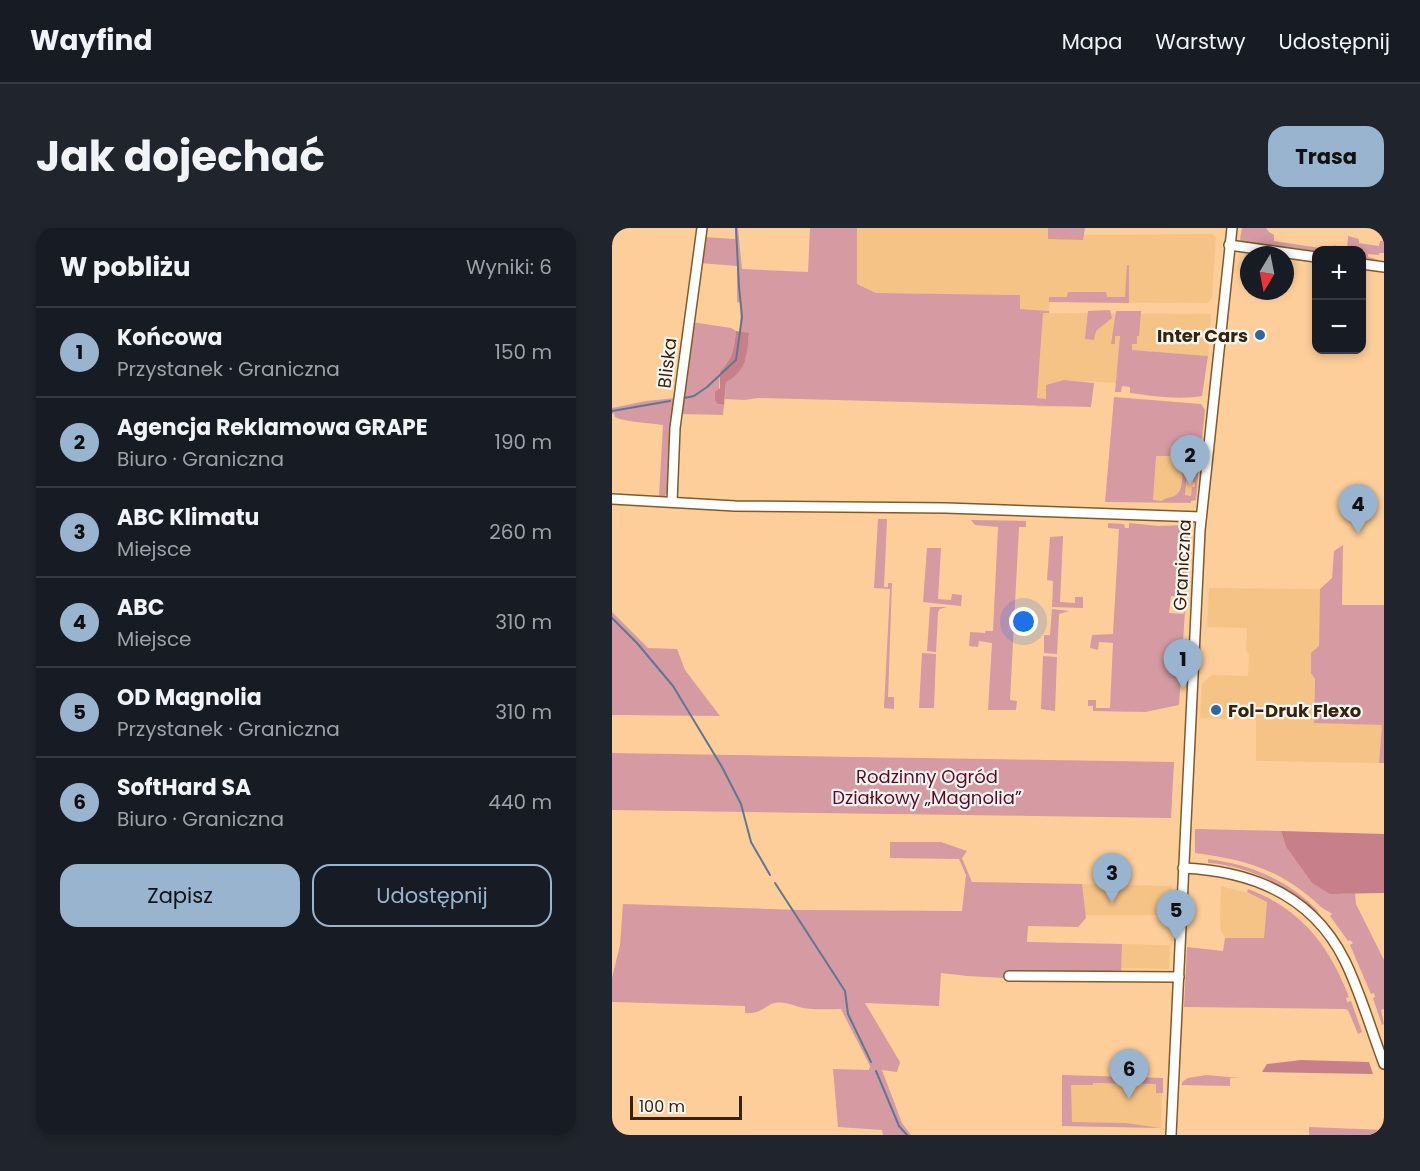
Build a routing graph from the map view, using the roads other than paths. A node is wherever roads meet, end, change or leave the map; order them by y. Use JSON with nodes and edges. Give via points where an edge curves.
{"nodes":[{"id":1,"x":702,"y":228,"type":"edge"},
{"id":2,"x":1232,"y":228,"type":"edge"},
{"id":3,"x":1229,"y":245,"type":"junction"},
{"id":4,"x":1312,"y":256,"type":"edge"},
{"id":5,"x":1366,"y":265,"type":"edge"},
{"id":6,"x":1384,"y":267,"type":"edge"},
{"id":7,"x":612,"y":499,"type":"edge"},
{"id":8,"x":672,"y":502,"type":"junction"},
{"id":9,"x":1201,"y":517,"type":"junction"},
{"id":10,"x":1183,"y":868,"type":"junction"},
{"id":11,"x":1009,"y":976,"type":"dead end"},
{"id":12,"x":1179,"y":977,"type":"junction"},
{"id":13,"x":1384,"y":1064,"type":"edge"},
{"id":14,"x":1171,"y":1135,"type":"edge"}],
"edges":[{"from":1,"to":8,"type":"street","name":"Bliska","via":[[675,428]]},
{"from":2,"to":3,"type":"street","name":"Graniczna"},
{"from":3,"to":4,"type":"street"},
{"from":3,"to":9,"type":"street","name":"Graniczna"},
{"from":5,"to":6,"type":"street"},
{"from":7,"to":8,"type":"street"},
{"from":8,"to":9,"type":"street"},
{"from":9,"to":10,"type":"street","name":"Graniczna"},
{"from":10,"to":12,"type":"street","name":"Graniczna"},
{"from":10,"to":13,"type":"street","via":[[1255,879],[1292,899],[1316,920],[1344,961]]},
{"from":11,"to":12,"type":"street"},
{"from":12,"to":14,"type":"street","name":"Graniczna"}]}
